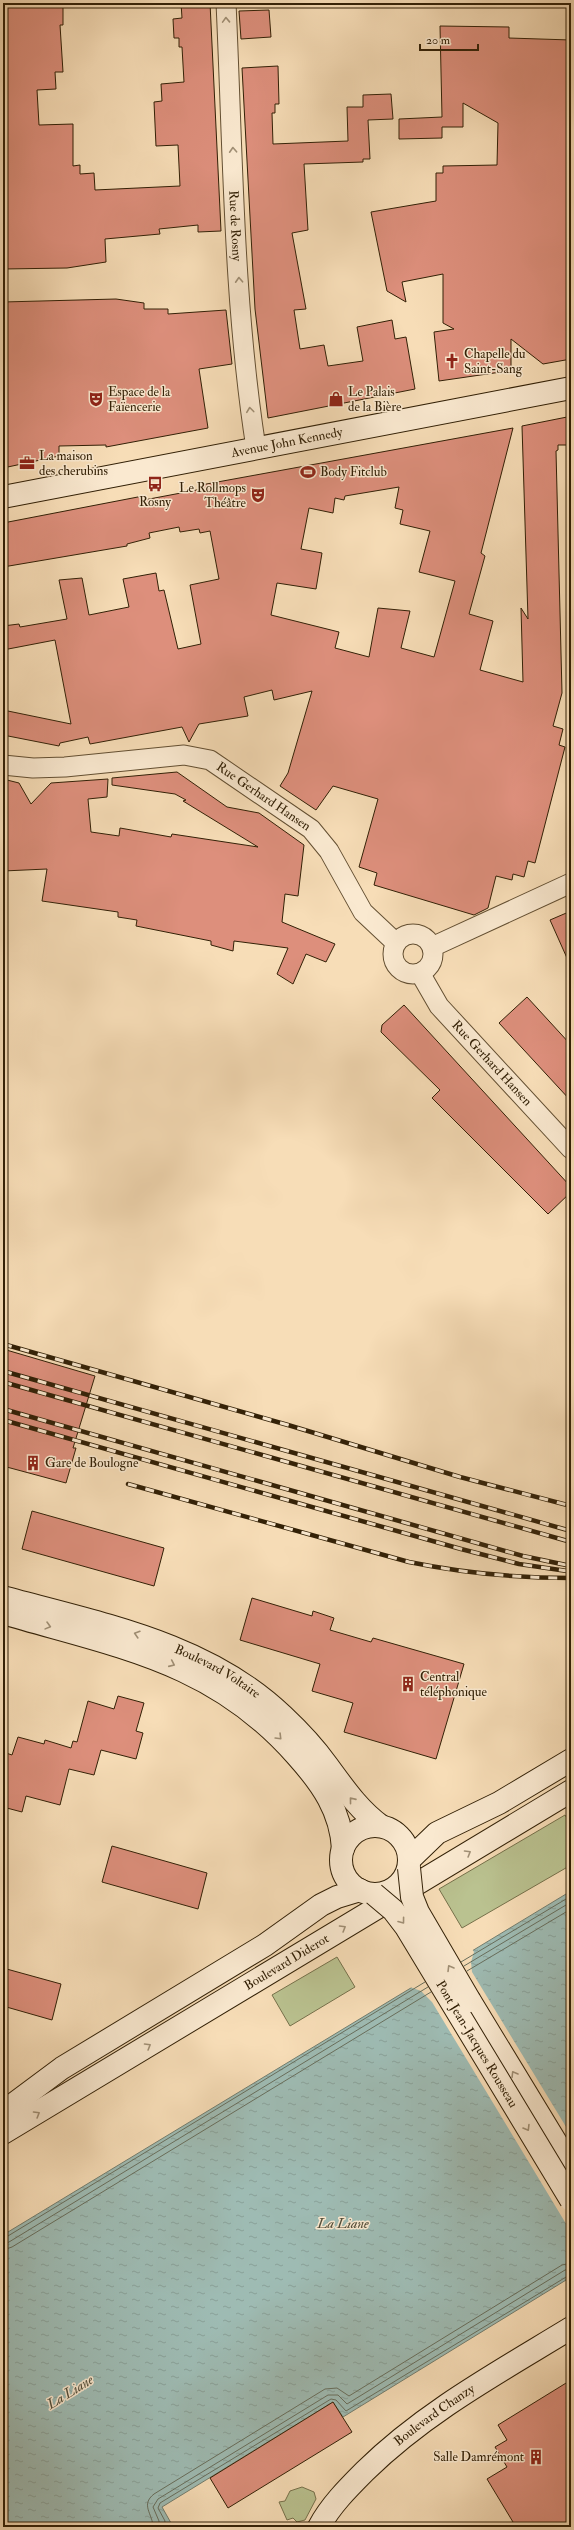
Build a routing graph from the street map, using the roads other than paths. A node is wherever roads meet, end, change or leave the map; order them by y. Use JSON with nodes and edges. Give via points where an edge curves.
{"nodes":[{"id":1,"x":226,"y":3,"type":"edge"},
{"id":2,"x":571,"y":388,"type":"edge"},
{"id":3,"x":256,"y":448,"type":"junction"},
{"id":4,"x":3,"y":497,"type":"edge"},
{"id":5,"x":3,"y":765,"type":"edge"},
{"id":6,"x":571,"y":883,"type":"edge"},
{"id":7,"x":396,"y":944,"type":"junction"},
{"id":8,"x":432,"y":947,"type":"junction"},
{"id":9,"x":420,"y":974,"type":"junction"},
{"id":10,"x":571,"y":1148,"type":"edge"},
{"id":11,"x":3,"y":1596,"type":"edge"},
{"id":12,"x":3,"y":1614,"type":"edge"},
{"id":13,"x":571,"y":1760,"type":"edge"},
{"id":14,"x":571,"y":1791,"type":"edge"},
{"id":15,"x":467,"y":1817,"type":"junction"},
{"id":16,"x":388,"y":1829,"type":"junction"},
{"id":17,"x":342,"y":1855,"type":"junction"},
{"id":18,"x":409,"y":1864,"type":"junction"},
{"id":19,"x":367,"y":1892,"type":"junction"},
{"id":20,"x":302,"y":1918,"type":"junction"},
{"id":21,"x":3,"y":2112,"type":"edge"},
{"id":22,"x":3,"y":2134,"type":"edge"},
{"id":23,"x":571,"y":2168,"type":"edge"},
{"id":24,"x":571,"y":2200,"type":"edge"},
{"id":25,"x":571,"y":2328,"type":"edge"},
{"id":26,"x":319,"y":2527,"type":"edge"}],
"edges":[{"from":3,"to":1,"type":"street","name":"Rue de Rosny","one_way":true,"via":[[250,410],[241,304]]},
{"from":2,"to":3,"type":"street","name":"Avenue John Kennedy"},
{"from":3,"to":4,"type":"street","name":"Avenue John Kennedy"},
{"from":5,"to":7,"type":"street","name":"Rue Gerhard Hansen","via":[[33,768],[65,767],[184,754],[210,760],[311,828],[329,850],[363,912]]},
{"from":6,"to":8,"type":"street"},
{"from":7,"to":8,"type":"street","via":[[404,936],[415,934],[426,938]]},
{"from":7,"to":9,"type":"street","via":[[393,954],[396,965],[405,973]]},
{"from":8,"to":9,"type":"street","via":[[433,961]]},
{"from":9,"to":10,"type":"street","name":"Rue Gerhard Hansen","via":[[439,1006]]},
{"from":16,"to":11,"type":"street","name":"Boulevard Voltaire","one_way":true,"via":[[358,1807],[316,1751],[285,1718],[226,1673],[188,1653],[153,1639]]},
{"from":12,"to":17,"type":"street","name":"Boulevard Voltaire","one_way":true,"via":[[150,1655],[193,1674],[229,1695],[280,1738],[318,1782],[338,1815]]},
{"from":13,"to":15,"type":"street","via":[[499,1802]]},
{"from":22,"to":14,"type":"street","name":"Boulevard Diderot","one_way":true},
{"from":15,"to":16,"type":"street","via":[[424,1828]]},
{"from":15,"to":18,"type":"street","via":[[431,1837]]},
{"from":16,"to":17,"type":"street","via":[[359,1830],[349,1838]]},
{"from":16,"to":18,"type":"street","via":[[405,1843]]},
{"from":17,"to":19,"type":"street","via":[[345,1876]]},
{"from":17,"to":20,"type":"street","name":"Boulevard Diderot","via":[[327,1888]]},
{"from":18,"to":19,"type":"street","via":[[403,1880],[396,1887],[384,1893]]},
{"from":23,"to":18,"type":"street","name":"Pont Jean-Jacques Rousseau","one_way":true,"bridge":true,"via":[[418,1912],[412,1897]]},
{"from":19,"to":20,"type":"street","name":"Boulevard Diderot","via":[[331,1899]]},
{"from":19,"to":24,"type":"street","name":"Pont Jean-Jacques Rousseau","one_way":true,"bridge":true,"via":[[393,1910],[406,1927]]},
{"from":20,"to":21,"type":"street","name":"Boulevard Diderot","via":[[265,1945],[62,2068]]},
{"from":25,"to":26,"type":"street","name":"Boulevard Chanzy","via":[[418,2424],[358,2478],[328,2512]]}]}
